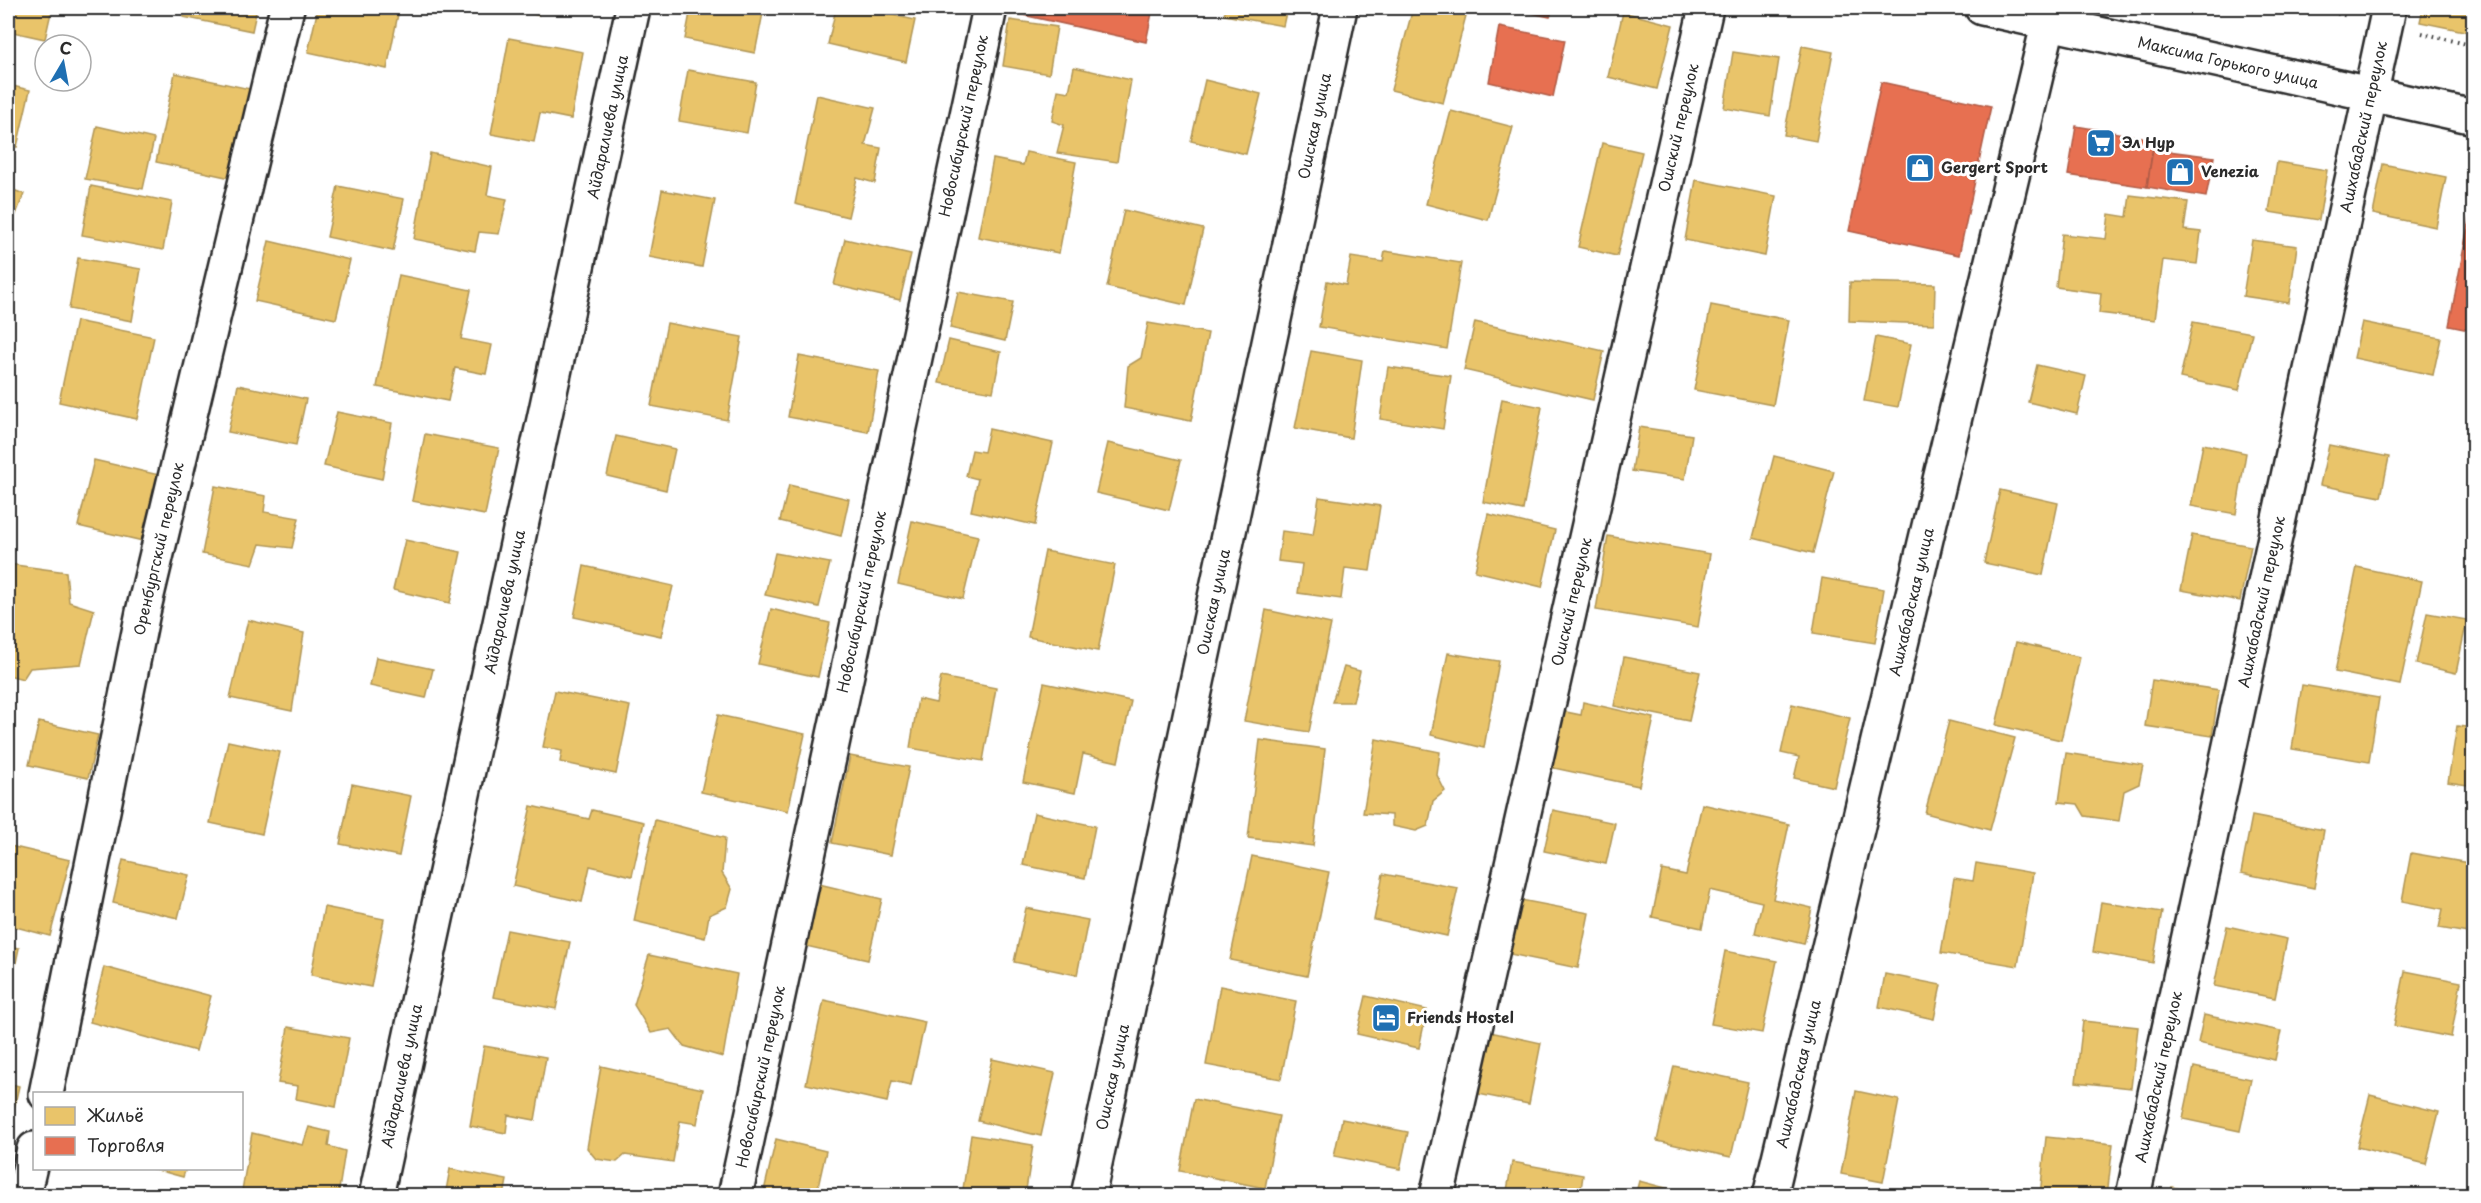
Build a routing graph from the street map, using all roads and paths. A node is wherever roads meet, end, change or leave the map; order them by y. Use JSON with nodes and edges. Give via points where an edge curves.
{"nodes":[{"id":1,"x":287,"y":8,"type":"edge"},
{"id":2,"x":633,"y":8,"type":"edge"},
{"id":3,"x":990,"y":8,"type":"edge"},
{"id":4,"x":1340,"y":8,"type":"edge"},
{"id":5,"x":1706,"y":8,"type":"edge"},
{"id":6,"x":1982,"y":8,"type":"edge"},
{"id":7,"x":2389,"y":8,"type":"edge"},
{"id":8,"x":2051,"y":15,"type":"edge"},
{"id":9,"x":2371,"y":95,"type":"junction"},
{"id":10,"x":2474,"y":117,"type":"edge"},
{"id":11,"x":46,"y":1092,"type":"edge"},
{"id":12,"x":33,"y":1153,"type":"edge"},
{"id":13,"x":23,"y":1196,"type":"edge"},
{"id":14,"x":376,"y":1196,"type":"edge"},
{"id":15,"x":735,"y":1196,"type":"edge"},
{"id":16,"x":1088,"y":1196,"type":"edge"},
{"id":17,"x":1437,"y":1196,"type":"edge"},
{"id":18,"x":1770,"y":1196,"type":"edge"},
{"id":19,"x":2133,"y":1196,"type":"edge"}],
"edges":[{"from":1,"to":11,"type":"street","name":"Оренбургский переулок","via":[[143,612]]},
{"from":2,"to":14,"type":"street","name":"Айдаралиева улица"},
{"from":3,"to":15,"type":"street","name":"Новосибирский переулок"},
{"from":4,"to":16,"type":"street","name":"Ошская улица"},
{"from":5,"to":17,"type":"street","name":"Ошский переулок"},
{"from":6,"to":8,"type":"street","name":"Максима Горького улица"},
{"from":7,"to":9,"type":"street","name":"Ашхабадский переулок"},
{"from":8,"to":9,"type":"street","name":"Максима Горького улица"},
{"from":8,"to":18,"type":"street","name":"Ашхабадская улица"},
{"from":9,"to":10,"type":"street","name":"Максима Горького улица"},
{"from":9,"to":19,"type":"street","name":"Ашхабадский переулок"},
{"from":12,"to":13,"type":"street"}]}
